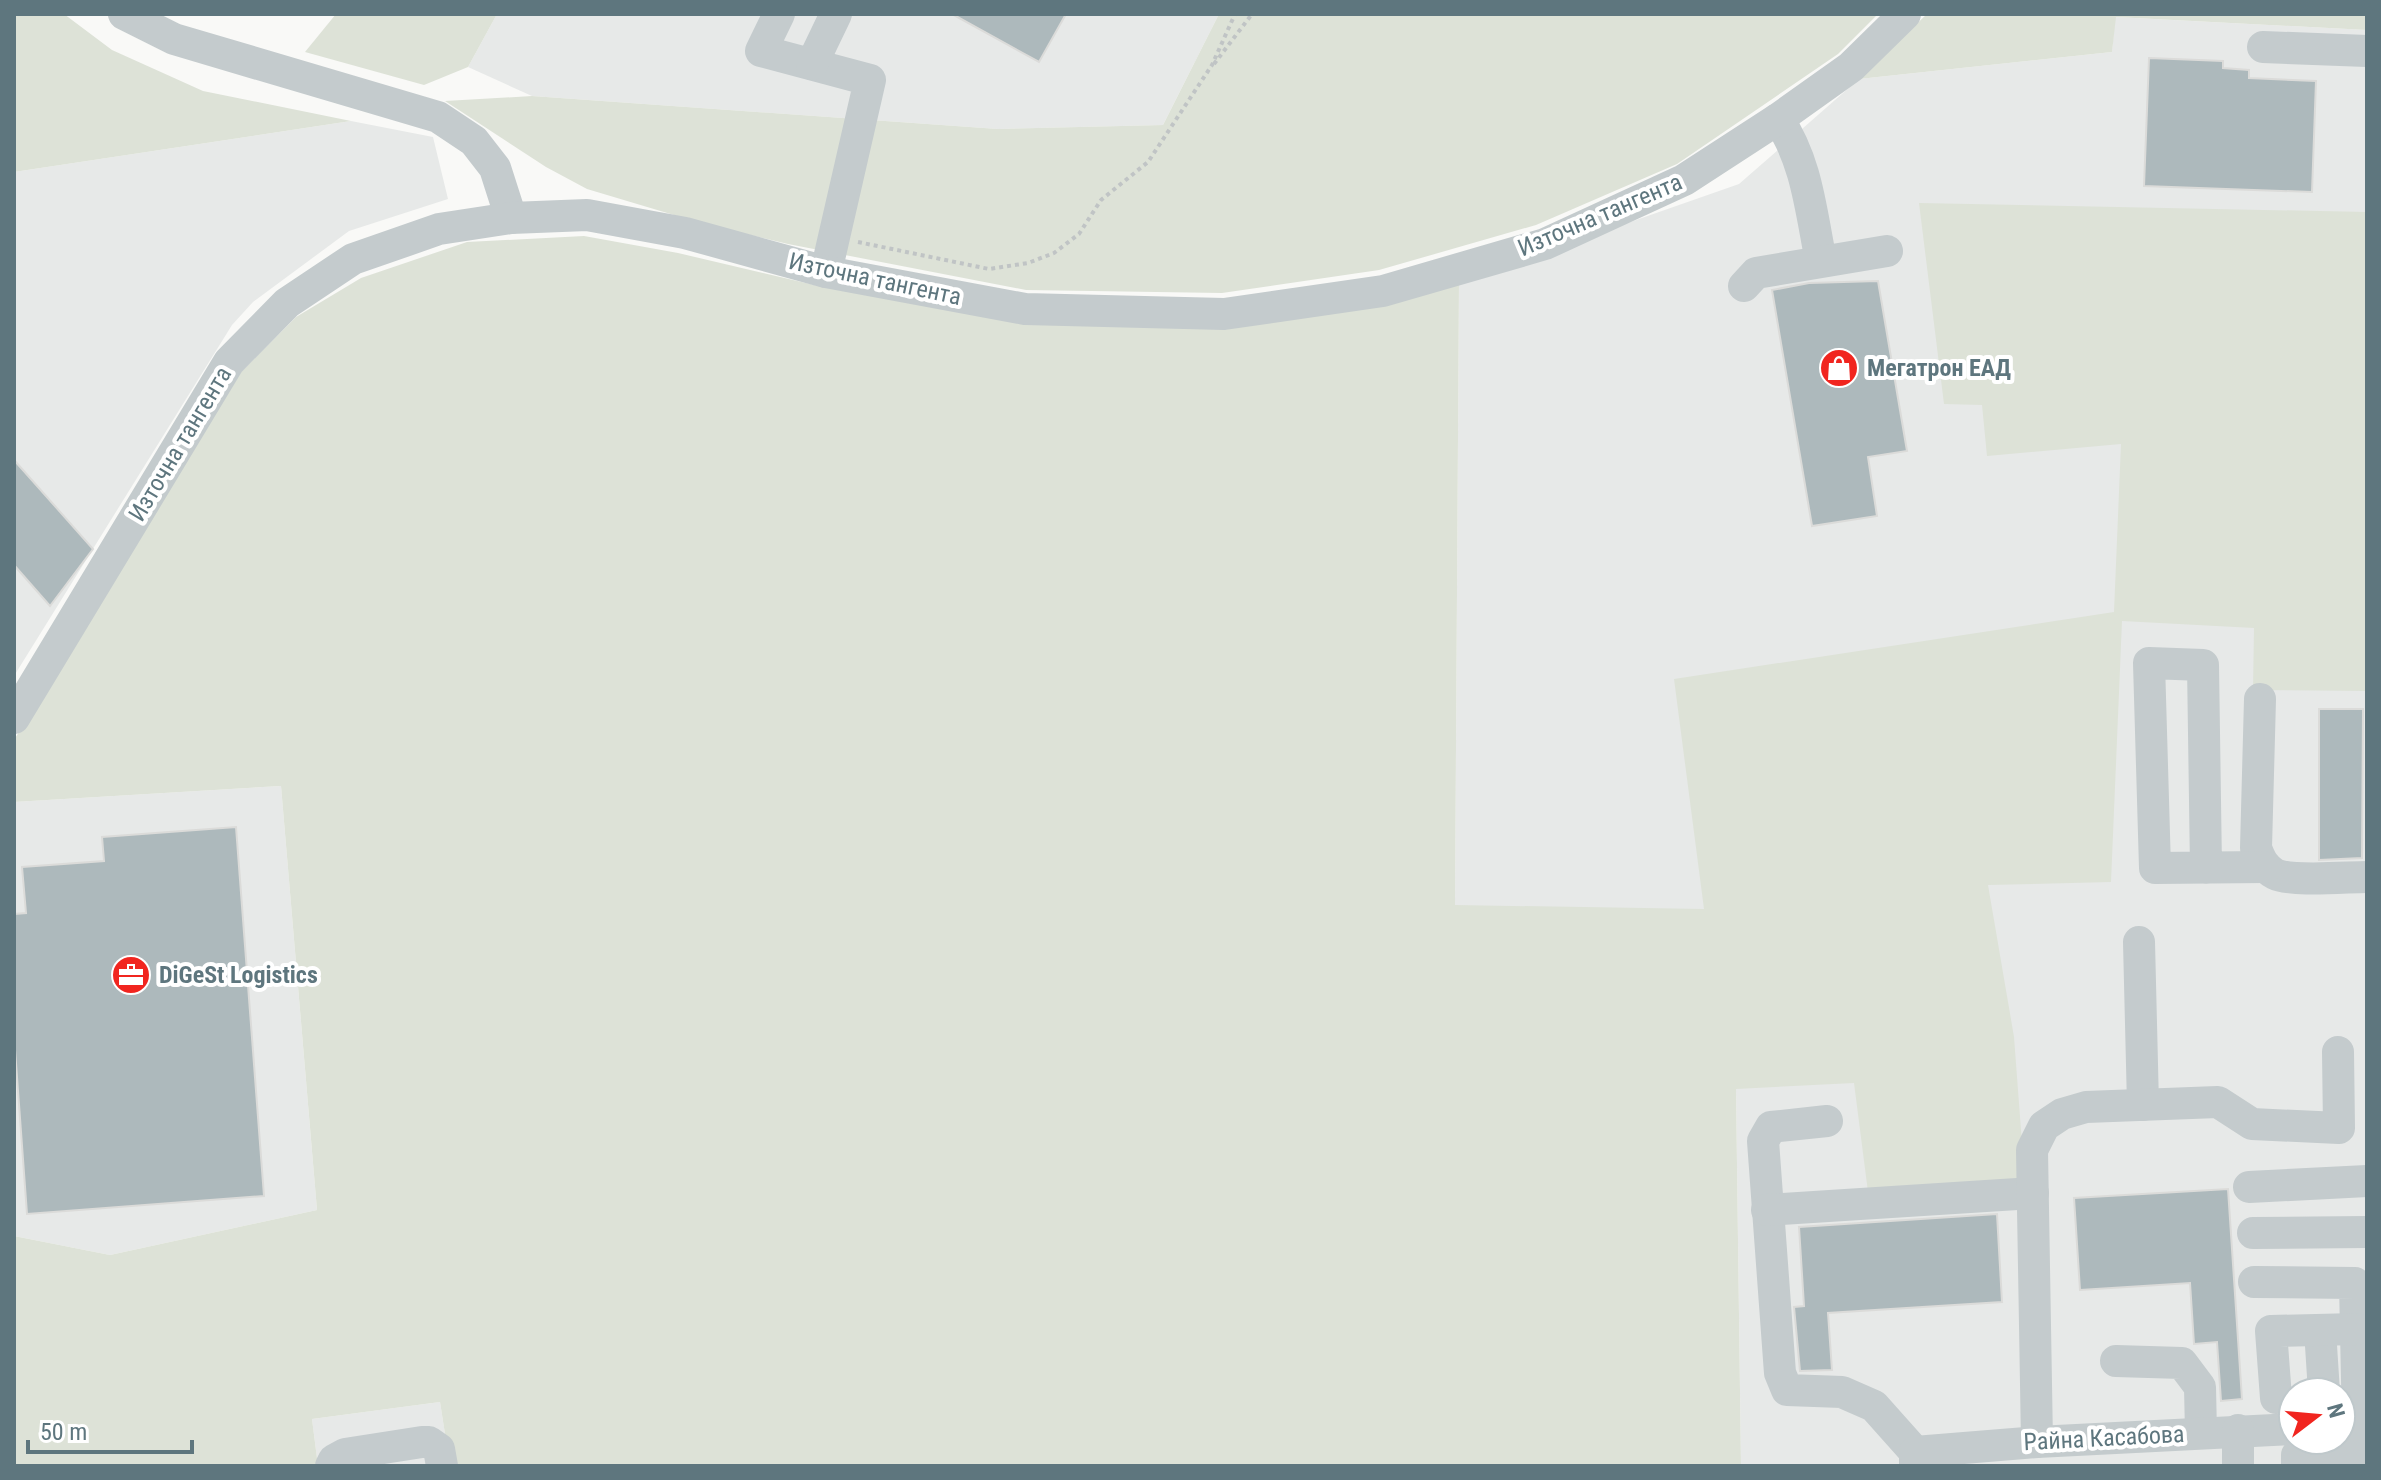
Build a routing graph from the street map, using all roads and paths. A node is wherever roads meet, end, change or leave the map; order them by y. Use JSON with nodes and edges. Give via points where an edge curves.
{"nodes":[{"id":1,"x":124,"y":14,"type":"edge"},
{"id":2,"x":779,"y":14,"type":"edge"},
{"id":3,"x":836,"y":14,"type":"edge"},
{"id":4,"x":1235,"y":14,"type":"edge"},
{"id":5,"x":1252,"y":14,"type":"edge"},
{"id":6,"x":1905,"y":14,"type":"edge"},
{"id":7,"x":2263,"y":47,"type":"dead end"},
{"id":8,"x":2367,"y":51,"type":"edge"},
{"id":9,"x":812,"y":64,"type":"junction"},
{"id":10,"x":1207,"y":72,"type":"junction"},
{"id":11,"x":1778,"y":119,"type":"junction"},
{"id":12,"x":511,"y":218,"type":"junction"},
{"id":13,"x":1887,"y":251,"type":"dead end"},
{"id":14,"x":830,"y":256,"type":"junction"},
{"id":15,"x":1821,"y":261,"type":"junction"},
{"id":16,"x":1744,"y":286,"type":"dead end"},
{"id":17,"x":2260,"y":699,"type":"dead end"},
{"id":18,"x":14,"y":718,"type":"edge"},
{"id":19,"x":2266,"y":867,"type":"junction"},
{"id":20,"x":2206,"y":868,"type":"junction"},
{"id":21,"x":2367,"y":877,"type":"edge"},
{"id":22,"x":2139,"y":942,"type":"dead end"},
{"id":23,"x":2338,"y":1052,"type":"dead end"},
{"id":24,"x":2143,"y":1105,"type":"junction"},
{"id":25,"x":1827,"y":1121,"type":"dead end"},
{"id":26,"x":2367,"y":1181,"type":"edge"},
{"id":27,"x":2249,"y":1187,"type":"dead end"},
{"id":28,"x":2033,"y":1193,"type":"junction"},
{"id":29,"x":1767,"y":1210,"type":"junction"},
{"id":30,"x":2367,"y":1232,"type":"edge"},
{"id":31,"x":2253,"y":1233,"type":"dead end"},
{"id":32,"x":2254,"y":1282,"type":"dead end"},
{"id":33,"x":2320,"y":1330,"type":"junction"},
{"id":34,"x":2360,"y":1337,"type":"edge"},
{"id":35,"x":2116,"y":1361,"type":"dead end"},
{"id":36,"x":2323,"y":1376,"type":"edge"},
{"id":37,"x":2276,"y":1398,"type":"dead end"},
{"id":38,"x":2277,"y":1429,"type":"edge"},
{"id":39,"x":2238,"y":1430,"type":"junction"},
{"id":40,"x":2201,"y":1433,"type":"junction"},
{"id":41,"x":2358,"y":1434,"type":"edge"},
{"id":42,"x":2037,"y":1442,"type":"junction"},
{"id":43,"x":1915,"y":1459,"type":"edge"},
{"id":44,"x":331,"y":1466,"type":"edge"},
{"id":45,"x":442,"y":1466,"type":"edge"},
{"id":46,"x":2238,"y":1466,"type":"edge"},
{"id":47,"x":2297,"y":1466,"type":"edge"}],
"edges":[{"from":1,"to":12,"type":"street","via":[[174,39],[438,117],[474,141],[495,168]]},
{"from":2,"to":9,"type":"street","via":[[761,51]]},
{"from":3,"to":9,"type":"street"},
{"from":4,"to":10,"type":"path"},
{"from":5,"to":10,"type":"path"},
{"from":6,"to":11,"type":"street","name":"Източна тангента","via":[[1851,67]]},
{"from":7,"to":8,"type":"street"},
{"from":9,"to":14,"type":"street","via":[[870,80]]},
{"from":10,"to":14,"type":"path","via":[[1148,162],[1101,200],[1079,234],[1054,253],[989,269],[891,247]]},
{"from":11,"to":14,"type":"street","name":"Източна тангента","via":[[1684,180],[1545,244],[1383,291],[1224,314],[1025,309]]},
{"from":11,"to":15,"type":"street","via":[[1802,162]]},
{"from":12,"to":14,"type":"street","name":"Източна тангента","via":[[587,215]]},
{"from":12,"to":18,"type":"street","name":"Източна тангента","via":[[439,229],[353,259],[287,303],[229,362]]},
{"from":13,"to":15,"type":"street"},
{"from":15,"to":16,"type":"street","via":[[1756,273]]},
{"from":17,"to":19,"type":"street","via":[[2256,848]]},
{"from":19,"to":20,"type":"street"},
{"from":19,"to":21,"type":"street","via":[[2284,878]]},
{"from":20,"to":20,"type":"street","via":[[2203,665],[2149,663],[2155,868]]},
{"from":22,"to":24,"type":"street"},
{"from":23,"to":24,"type":"street","via":[[2339,1128],[2252,1124],[2218,1102]]},
{"from":24,"to":28,"type":"street","via":[[2086,1107],[2044,1126],[2032,1150]]},
{"from":25,"to":29,"type":"street","via":[[1771,1127],[1763,1141]]},
{"from":26,"to":27,"type":"street"},
{"from":28,"to":29,"type":"street"},
{"from":28,"to":42,"type":"street"},
{"from":29,"to":43,"type":"street","via":[[1780,1373],[1787,1390],[1842,1392],[1874,1406]]},
{"from":30,"to":31,"type":"street"},
{"from":32,"to":34,"type":"street","via":[[2355,1283]]},
{"from":33,"to":34,"type":"street"},
{"from":33,"to":36,"type":"street"},
{"from":33,"to":37,"type":"street","via":[[2263,1331]]},
{"from":34,"to":41,"type":"street"},
{"from":35,"to":40,"type":"street","via":[[2182,1363],[2200,1387]]},
{"from":38,"to":39,"type":"street","name":"Райна Касабова"},
{"from":39,"to":40,"type":"street","name":"Райна Касабова"},
{"from":39,"to":46,"type":"street"},
{"from":40,"to":42,"type":"street","name":"Райна Касабова"},
{"from":41,"to":47,"type":"street","via":[[2297,1455]]},
{"from":42,"to":43,"type":"street","name":"Райна Касабова"},
{"from":44,"to":45,"type":"street","via":[[345,1454],[429,1442],[439,1449]]}]}
